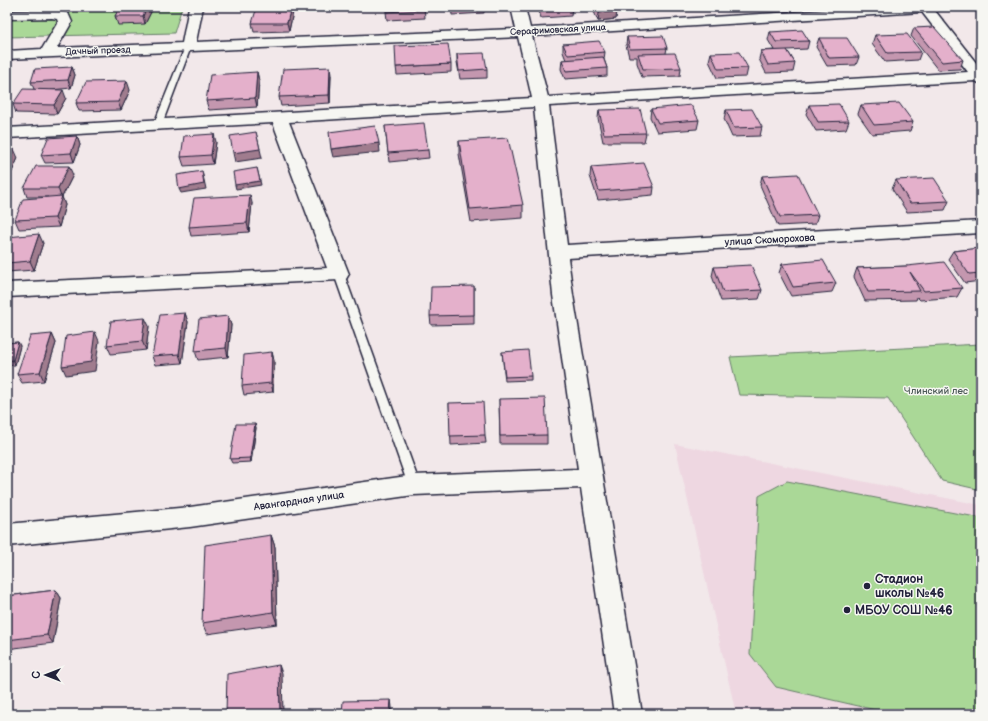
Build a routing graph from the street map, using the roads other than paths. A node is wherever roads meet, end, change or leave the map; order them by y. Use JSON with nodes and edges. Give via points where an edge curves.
{"nodes":[{"id":1,"x":196,"y":7,"type":"edge"},
{"id":2,"x":518,"y":7,"type":"edge"},
{"id":3,"x":925,"y":8,"type":"edge"},
{"id":4,"x":7,"y":15,"type":"edge"},
{"id":5,"x":523,"y":32,"type":"junction"},
{"id":6,"x":188,"y":47,"type":"junction"},
{"id":7,"x":47,"y":53,"type":"junction"},
{"id":8,"x":7,"y":54,"type":"edge"},
{"id":9,"x":980,"y":77,"type":"edge"},
{"id":10,"x":541,"y":102,"type":"junction"},
{"id":11,"x":279,"y":118,"type":"junction"},
{"id":12,"x":158,"y":124,"type":"junction"},
{"id":13,"x":7,"y":133,"type":"edge"},
{"id":14,"x":981,"y":227,"type":"edge"},
{"id":15,"x":559,"y":252,"type":"junction"},
{"id":16,"x":339,"y":274,"type":"junction"},
{"id":17,"x":7,"y":290,"type":"edge"},
{"id":18,"x":592,"y":478,"type":"junction"},
{"id":19,"x":414,"y":485,"type":"junction"},
{"id":20,"x":7,"y":534,"type":"edge"},
{"id":21,"x":628,"y":714,"type":"edge"}],
"edges":[{"from":1,"to":6,"type":"street"},
{"from":2,"to":5,"type":"street"},
{"from":3,"to":5,"type":"street","name":"Серафимовская улица"},
{"from":3,"to":9,"type":"street"},
{"from":4,"to":7,"type":"street","via":[[63,16],[65,22]]},
{"from":5,"to":6,"type":"street","name":"Серафимовская улица"},
{"from":5,"to":10,"type":"street"},
{"from":6,"to":7,"type":"street","name":"Дачный проезд"},
{"from":6,"to":12,"type":"lane"},
{"from":7,"to":8,"type":"street","name":"Дачный проезд"},
{"from":9,"to":10,"type":"street"},
{"from":10,"to":11,"type":"street"},
{"from":10,"to":15,"type":"street"},
{"from":11,"to":12,"type":"street"},
{"from":11,"to":16,"type":"street"},
{"from":12,"to":13,"type":"street"},
{"from":14,"to":15,"type":"street","name":"улица Скоморохова"},
{"from":15,"to":18,"type":"street","via":[[563,295]]},
{"from":16,"to":17,"type":"street"},
{"from":16,"to":19,"type":"lane"},
{"from":18,"to":19,"type":"street","name":"Авангардная улица"},
{"from":18,"to":21,"type":"street"},
{"from":19,"to":20,"type":"street","name":"Авангардная улица","via":[[190,517]]}]}
